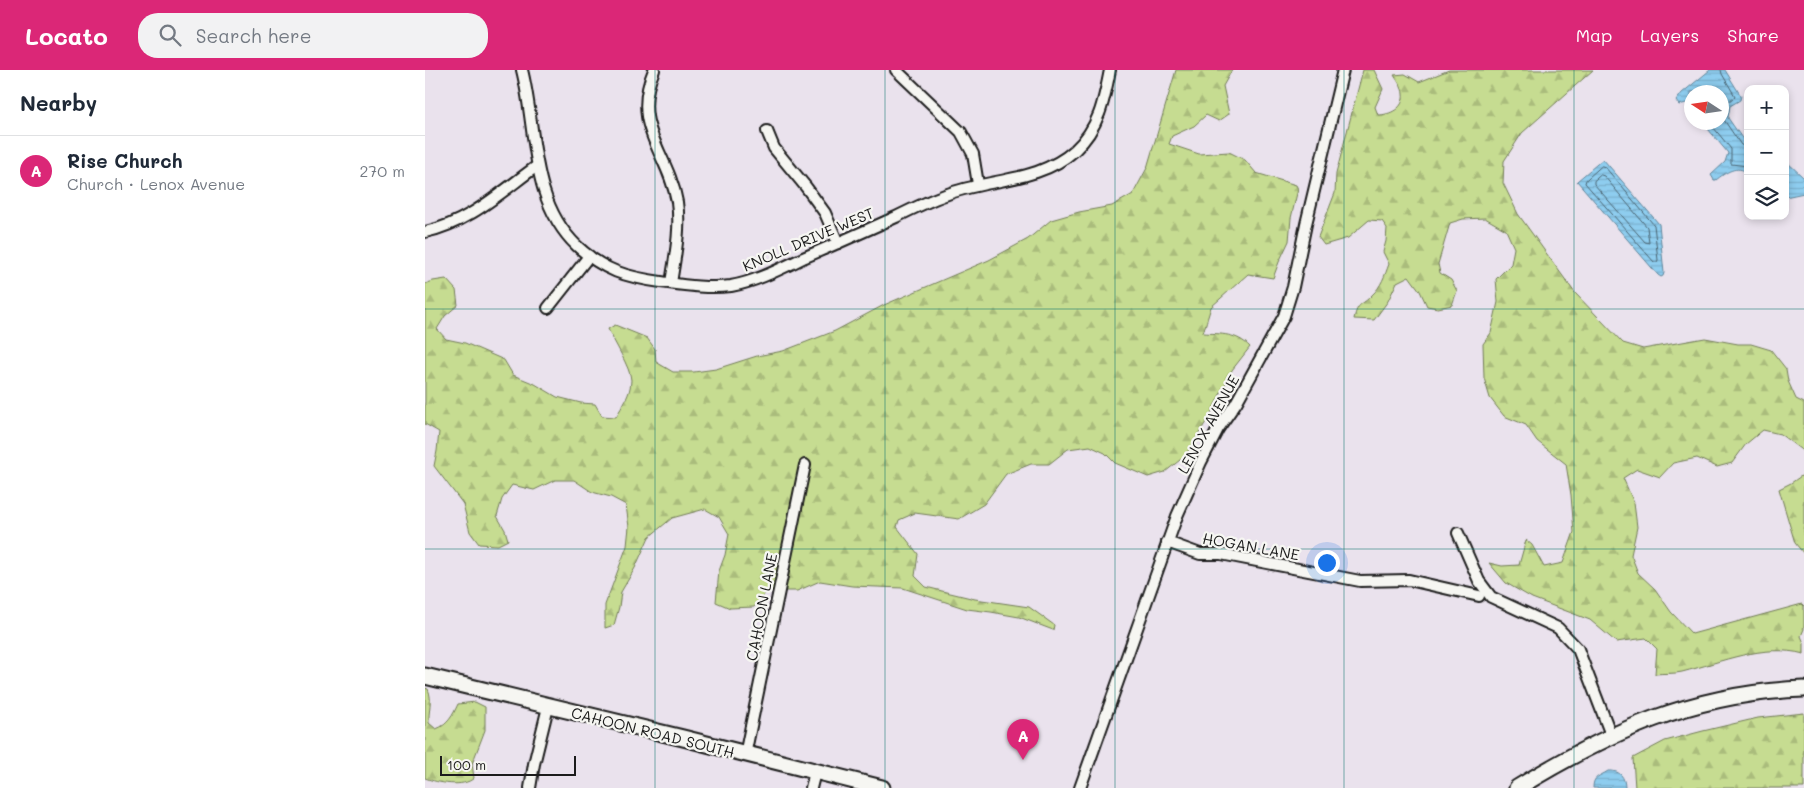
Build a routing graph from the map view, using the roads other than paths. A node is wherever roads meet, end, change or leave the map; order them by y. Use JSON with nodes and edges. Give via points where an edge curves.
{"nodes":[{"id":1,"x":522,"y":70,"type":"edge"},
{"id":2,"x":654,"y":70,"type":"edge"},
{"id":3,"x":896,"y":70,"type":"edge"},
{"id":4,"x":1110,"y":70,"type":"edge"},
{"id":5,"x":1343,"y":70,"type":"edge"},
{"id":6,"x":767,"y":131,"type":"dead end"},
{"id":7,"x":537,"y":166,"type":"junction"},
{"id":8,"x":978,"y":184,"type":"junction"},
{"id":9,"x":425,"y":232,"type":"edge"},
{"id":10,"x":838,"y":243,"type":"junction"},
{"id":11,"x":589,"y":256,"type":"junction"},
{"id":12,"x":671,"y":283,"type":"junction"},
{"id":13,"x":548,"y":308,"type":"dead end"},
{"id":14,"x":805,"y":465,"type":"dead end"},
{"id":15,"x":1458,"y":533,"type":"dead end"},
{"id":16,"x":1167,"y":542,"type":"junction"},
{"id":17,"x":1479,"y":596,"type":"dead end"},
{"id":18,"x":425,"y":676,"type":"edge"},
{"id":19,"x":1804,"y":689,"type":"edge"},
{"id":20,"x":548,"y":706,"type":"junction"},
{"id":21,"x":1611,"y":735,"type":"junction"},
{"id":22,"x":745,"y":754,"type":"junction"},
{"id":23,"x":815,"y":772,"type":"junction"},
{"id":24,"x":530,"y":788,"type":"edge"},
{"id":25,"x":811,"y":788,"type":"edge"},
{"id":26,"x":881,"y":788,"type":"edge"},
{"id":27,"x":1080,"y":788,"type":"edge"},
{"id":28,"x":1517,"y":788,"type":"edge"}],
"edges":[{"from":1,"to":7,"type":"street","name":"KNOLL DRIVE WEST"},
{"from":2,"to":12,"type":"street","via":[[647,95],[649,127],[673,181],[677,205]]},
{"from":3,"to":8,"type":"street","via":[[961,132],[973,154]]},
{"from":4,"to":8,"type":"street","name":"KNOLL DRIVE WEST","via":[[1101,112],[1075,150],[1032,175]]},
{"from":5,"to":16,"type":"street","name":"LENOX AVENUE","via":[[1284,316],[1201,462]]},
{"from":6,"to":10,"type":"street","via":[[774,148],[825,213]]},
{"from":7,"to":9,"type":"street","via":[[462,220]]},
{"from":7,"to":11,"type":"street","name":"KNOLL DRIVE WEST","via":[[545,198],[555,216],[570,238]]},
{"from":8,"to":10,"type":"street","name":"KNOLL DRIVE WEST","via":[[945,195]]},
{"from":10,"to":12,"type":"street","name":"KNOLL DRIVE WEST","via":[[742,284]]},
{"from":11,"to":12,"type":"street","name":"KNOLL DRIVE WEST","via":[[631,278]]},
{"from":11,"to":13,"type":"street"},
{"from":14,"to":22,"type":"street","name":"CAHOON LANE"},
{"from":15,"to":21,"type":"street","via":[[1479,581],[1491,597],[1557,628],[1578,649]]},
{"from":16,"to":17,"type":"street","name":"HOGAN LANE","via":[[1200,554],[1221,554],[1360,581],[1409,580]]},
{"from":16,"to":27,"type":"street","name":"LENOX AVENUE"},
{"from":18,"to":20,"type":"main road","name":"CAHOON ROAD SOUTH"},
{"from":19,"to":21,"type":"main road","via":[[1724,698],[1660,715]]},
{"from":20,"to":22,"type":"main road","name":"CAHOON ROAD SOUTH"},
{"from":20,"to":24,"type":"street"},
{"from":21,"to":28,"type":"main road"},
{"from":22,"to":23,"type":"main road","name":"CAHOON ROAD SOUTH"},
{"from":23,"to":25,"type":"street"},
{"from":23,"to":26,"type":"main road","name":"CAHOON ROAD SOUTH"}]}
